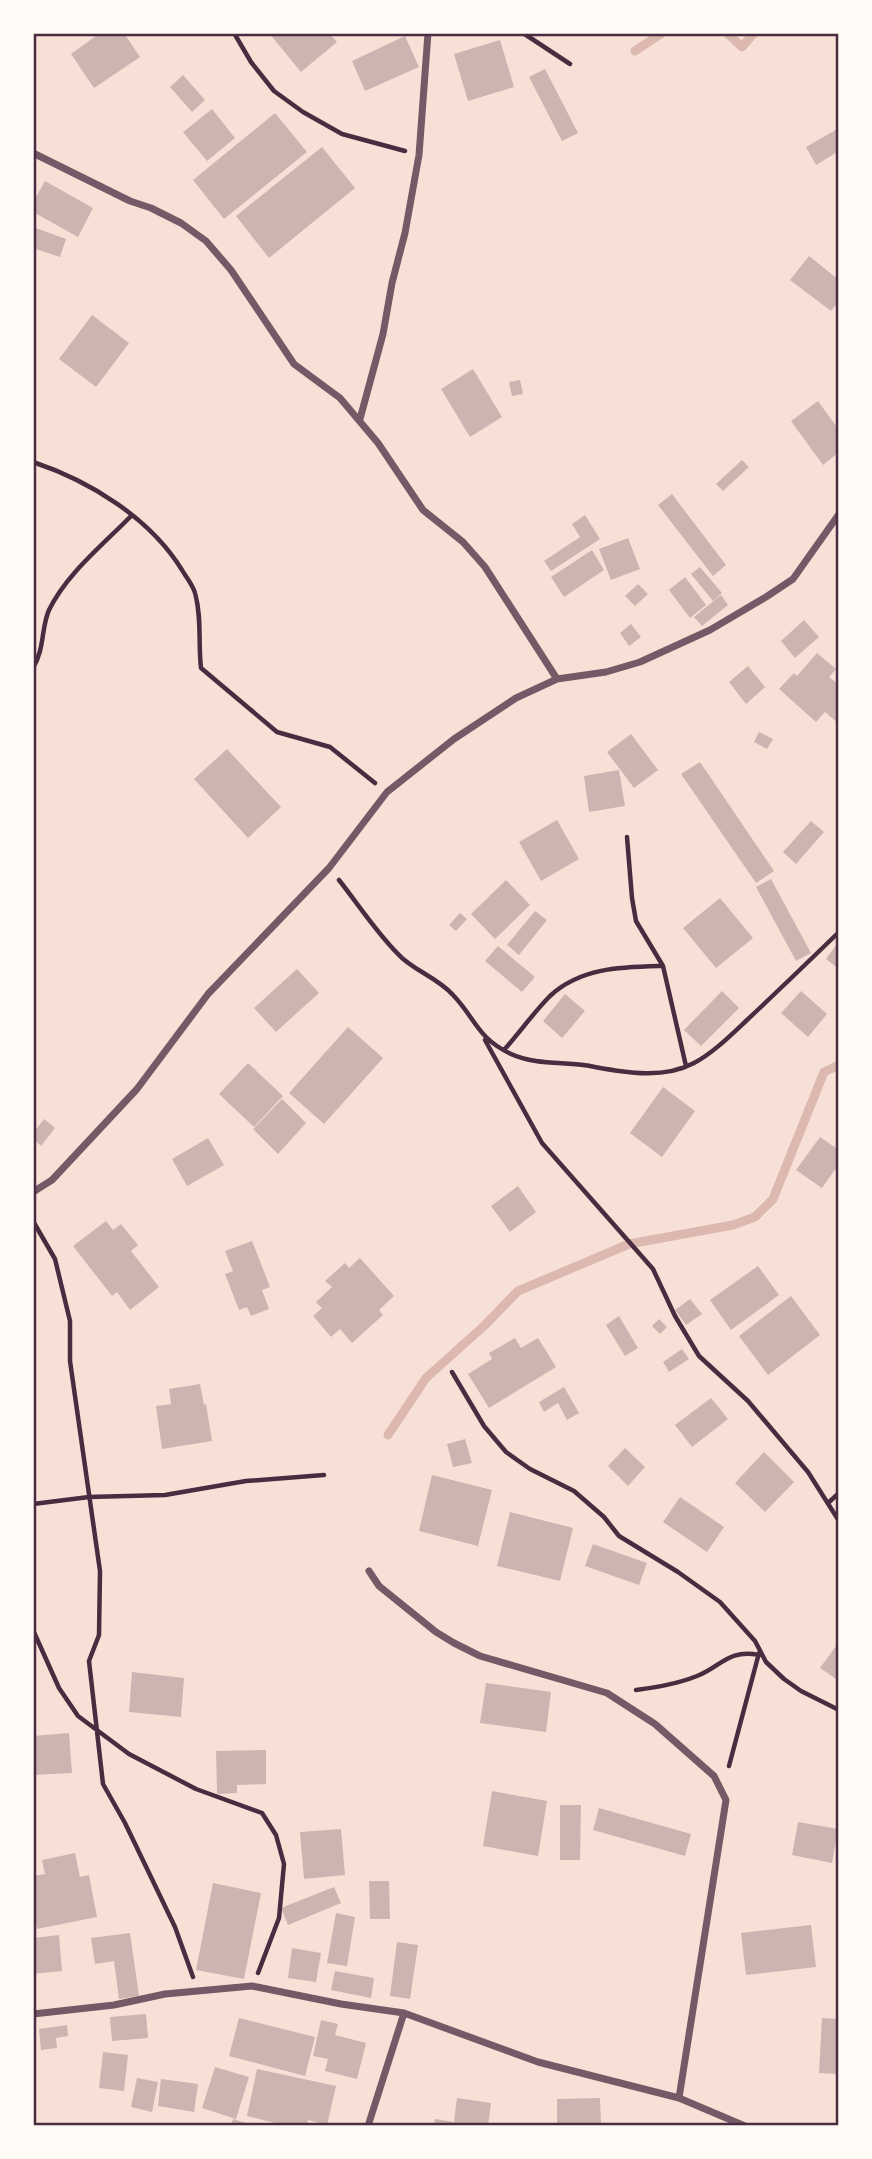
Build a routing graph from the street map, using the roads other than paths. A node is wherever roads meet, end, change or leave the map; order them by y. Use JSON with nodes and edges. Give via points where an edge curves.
{"nodes":[{"id":1,"x":428,"y":33,"type":"edge"},
{"id":2,"x":33,"y":153,"type":"edge"},
{"id":3,"x":360,"y":419,"type":"junction"},
{"id":4,"x":839,"y":514,"type":"edge"},
{"id":5,"x":557,"y":678,"type":"junction"},
{"id":6,"x":33,"y":1192,"type":"edge"},
{"id":7,"x":369,"y":1571,"type":"dead end"},
{"id":8,"x":404,"y":2012,"type":"junction"},
{"id":9,"x":33,"y":2014,"type":"edge"},
{"id":10,"x":679,"y":2098,"type":"junction"},
{"id":11,"x":368,"y":2126,"type":"edge"},
{"id":12,"x":745,"y":2126,"type":"edge"}],
"edges":[{"from":1,"to":3,"type":"street","via":[[419,155],[383,334]]},
{"from":2,"to":3,"type":"street","via":[[181,223],[205,240],[295,364]]},
{"from":3,"to":5,"type":"street","via":[[423,510],[463,542],[485,567]]},
{"from":4,"to":5,"type":"street","via":[[793,579],[710,630],[640,662]]},
{"from":5,"to":6,"type":"street","via":[[516,698],[454,739],[387,792],[330,868],[208,994],[136,1089],[52,1180]]},
{"from":7,"to":10,"type":"street","via":[[379,1586],[454,1643],[480,1656],[607,1693],[655,1724],[714,1776],[723,1791],[723,1822]]},
{"from":8,"to":9,"type":"street","via":[[252,1986]]},
{"from":8,"to":10,"type":"street","via":[[538,2062]]},
{"from":8,"to":11,"type":"street"},
{"from":10,"to":12,"type":"street"}]}
